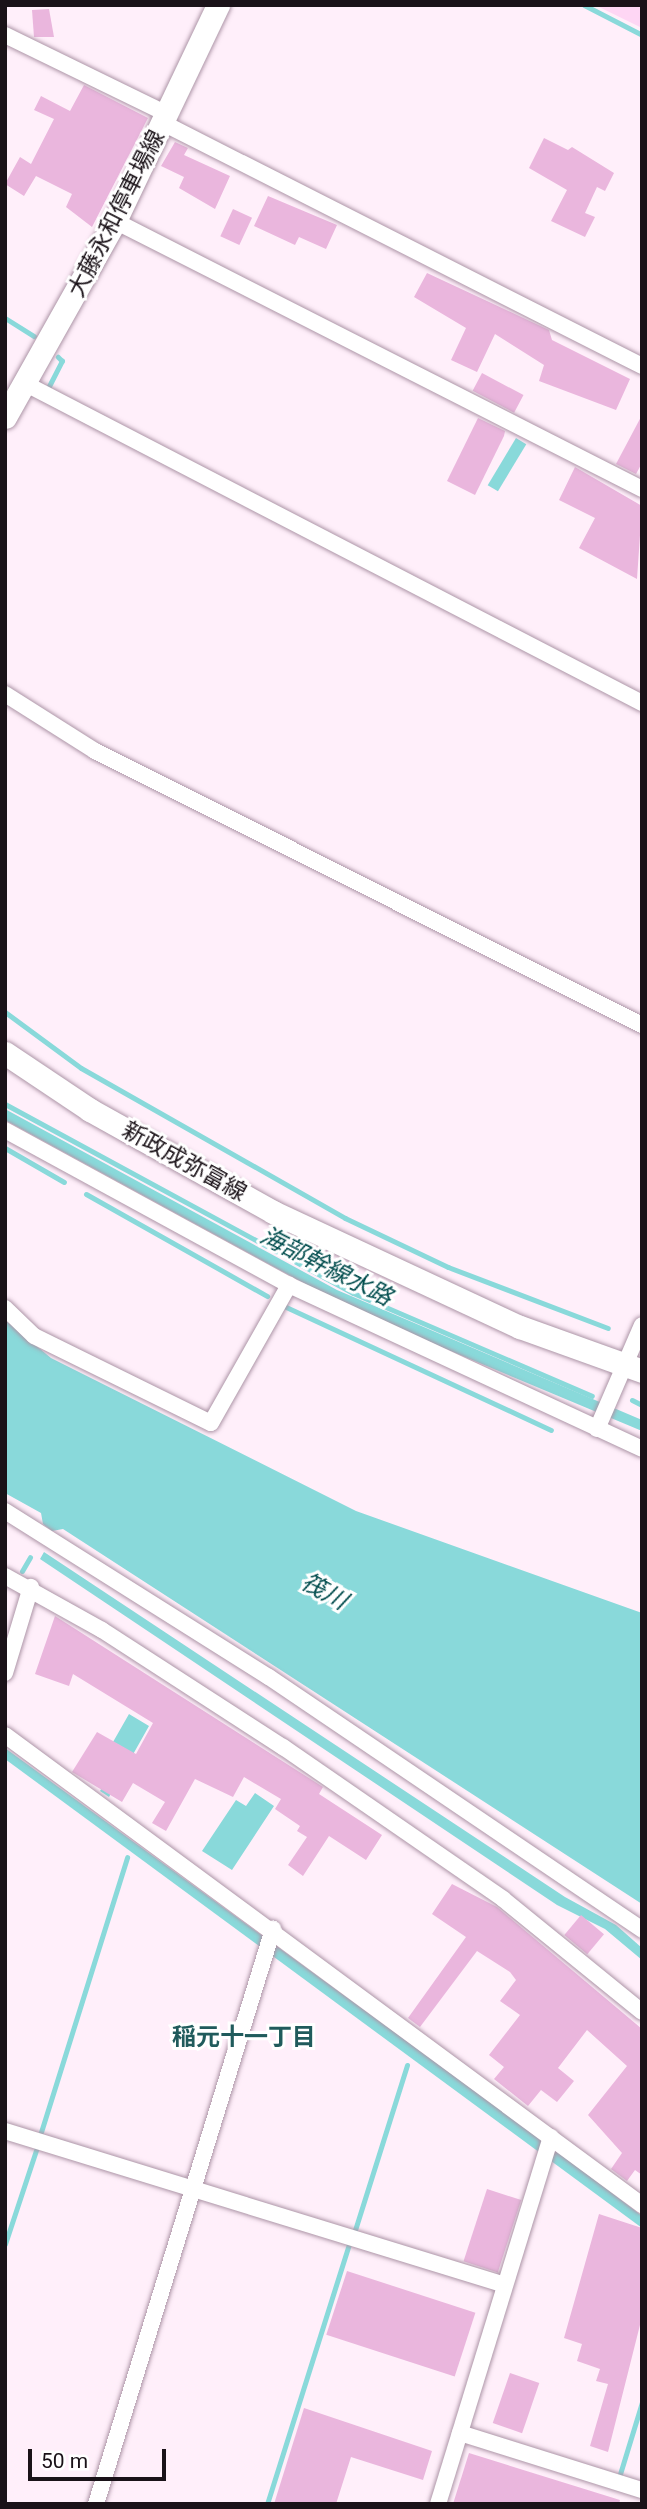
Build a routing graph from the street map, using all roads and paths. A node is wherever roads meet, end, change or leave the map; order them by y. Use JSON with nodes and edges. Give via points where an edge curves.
{"nodes":[{"id":1,"x":218,"y":5,"type":"edge"},
{"id":2,"x":5,"y":35,"type":"edge"},
{"id":3,"x":165,"y":118,"type":"junction"},
{"id":4,"x":115,"y":221,"type":"junction"},
{"id":5,"x":642,"y":366,"type":"edge"},
{"id":6,"x":26,"y":384,"type":"junction"},
{"id":7,"x":5,"y":417,"type":"edge"},
{"id":8,"x":642,"y":489,"type":"edge"},
{"id":9,"x":5,"y":694,"type":"edge"},
{"id":10,"x":642,"y":703,"type":"edge"},
{"id":11,"x":642,"y":1025,"type":"edge"},
{"id":12,"x":5,"y":1053,"type":"edge"},
{"id":13,"x":5,"y":1130,"type":"edge"},
{"id":14,"x":289,"y":1285,"type":"junction"},
{"id":15,"x":5,"y":1308,"type":"edge"},
{"id":16,"x":642,"y":1325,"type":"edge"},
{"id":17,"x":632,"y":1367,"type":"edge"},
{"id":18,"x":601,"y":1418,"type":"junction"},
{"id":19,"x":642,"y":1449,"type":"edge"},
{"id":20,"x":5,"y":1511,"type":"edge"},
{"id":21,"x":5,"y":1576,"type":"edge"},
{"id":22,"x":31,"y":1587,"type":"junction"},
{"id":23,"x":5,"y":1673,"type":"edge"},
{"id":24,"x":5,"y":1735,"type":"edge"},
{"id":25,"x":273,"y":1930,"type":"junction"},
{"id":26,"x":642,"y":1930,"type":"edge"},
{"id":27,"x":642,"y":2012,"type":"edge"},
{"id":28,"x":5,"y":2131,"type":"edge"},
{"id":29,"x":548,"y":2146,"type":"junction"},
{"id":30,"x":193,"y":2188,"type":"junction"},
{"id":31,"x":642,"y":2205,"type":"edge"},
{"id":32,"x":505,"y":2285,"type":"junction"},
{"id":33,"x":460,"y":2433,"type":"junction"},
{"id":34,"x":642,"y":2490,"type":"edge"},
{"id":35,"x":96,"y":2504,"type":"edge"},
{"id":36,"x":438,"y":2504,"type":"edge"}],
"edges":[{"from":1,"to":3,"type":"main road","name":"大藤永和停車場線"},
{"from":2,"to":3,"type":"street"},
{"from":3,"to":4,"type":"main road","name":"大藤永和停車場線"},
{"from":3,"to":5,"type":"street"},
{"from":4,"to":6,"type":"main road","name":"大藤永和停車場線"},
{"from":4,"to":8,"type":"street"},
{"from":6,"to":7,"type":"main road","name":"大藤永和停車場線"},
{"from":6,"to":10,"type":"street"},
{"from":9,"to":11,"type":"street","via":[[95,751]]},
{"from":12,"to":17,"type":"main road","name":"新政成弥富線","via":[[90,1110],[273,1212],[520,1327]]},
{"from":13,"to":14,"type":"street"},
{"from":14,"to":15,"type":"street","via":[[211,1423],[34,1336]]},
{"from":14,"to":18,"type":"street","via":[[516,1386]]},
{"from":16,"to":17,"type":"street"},
{"from":17,"to":18,"type":"street"},
{"from":18,"to":19,"type":"street"},
{"from":20,"to":26,"type":"street","via":[[269,1677]]},
{"from":21,"to":22,"type":"street"},
{"from":22,"to":23,"type":"street"},
{"from":22,"to":27,"type":"street","via":[[171,1672],[503,1899]]},
{"from":24,"to":25,"type":"street"},
{"from":25,"to":29,"type":"street"},
{"from":25,"to":30,"type":"street"},
{"from":28,"to":30,"type":"street"},
{"from":29,"to":31,"type":"street"},
{"from":29,"to":32,"type":"street"},
{"from":30,"to":32,"type":"street"},
{"from":30,"to":35,"type":"street"},
{"from":32,"to":33,"type":"street"},
{"from":33,"to":34,"type":"street"},
{"from":33,"to":36,"type":"street"}]}
